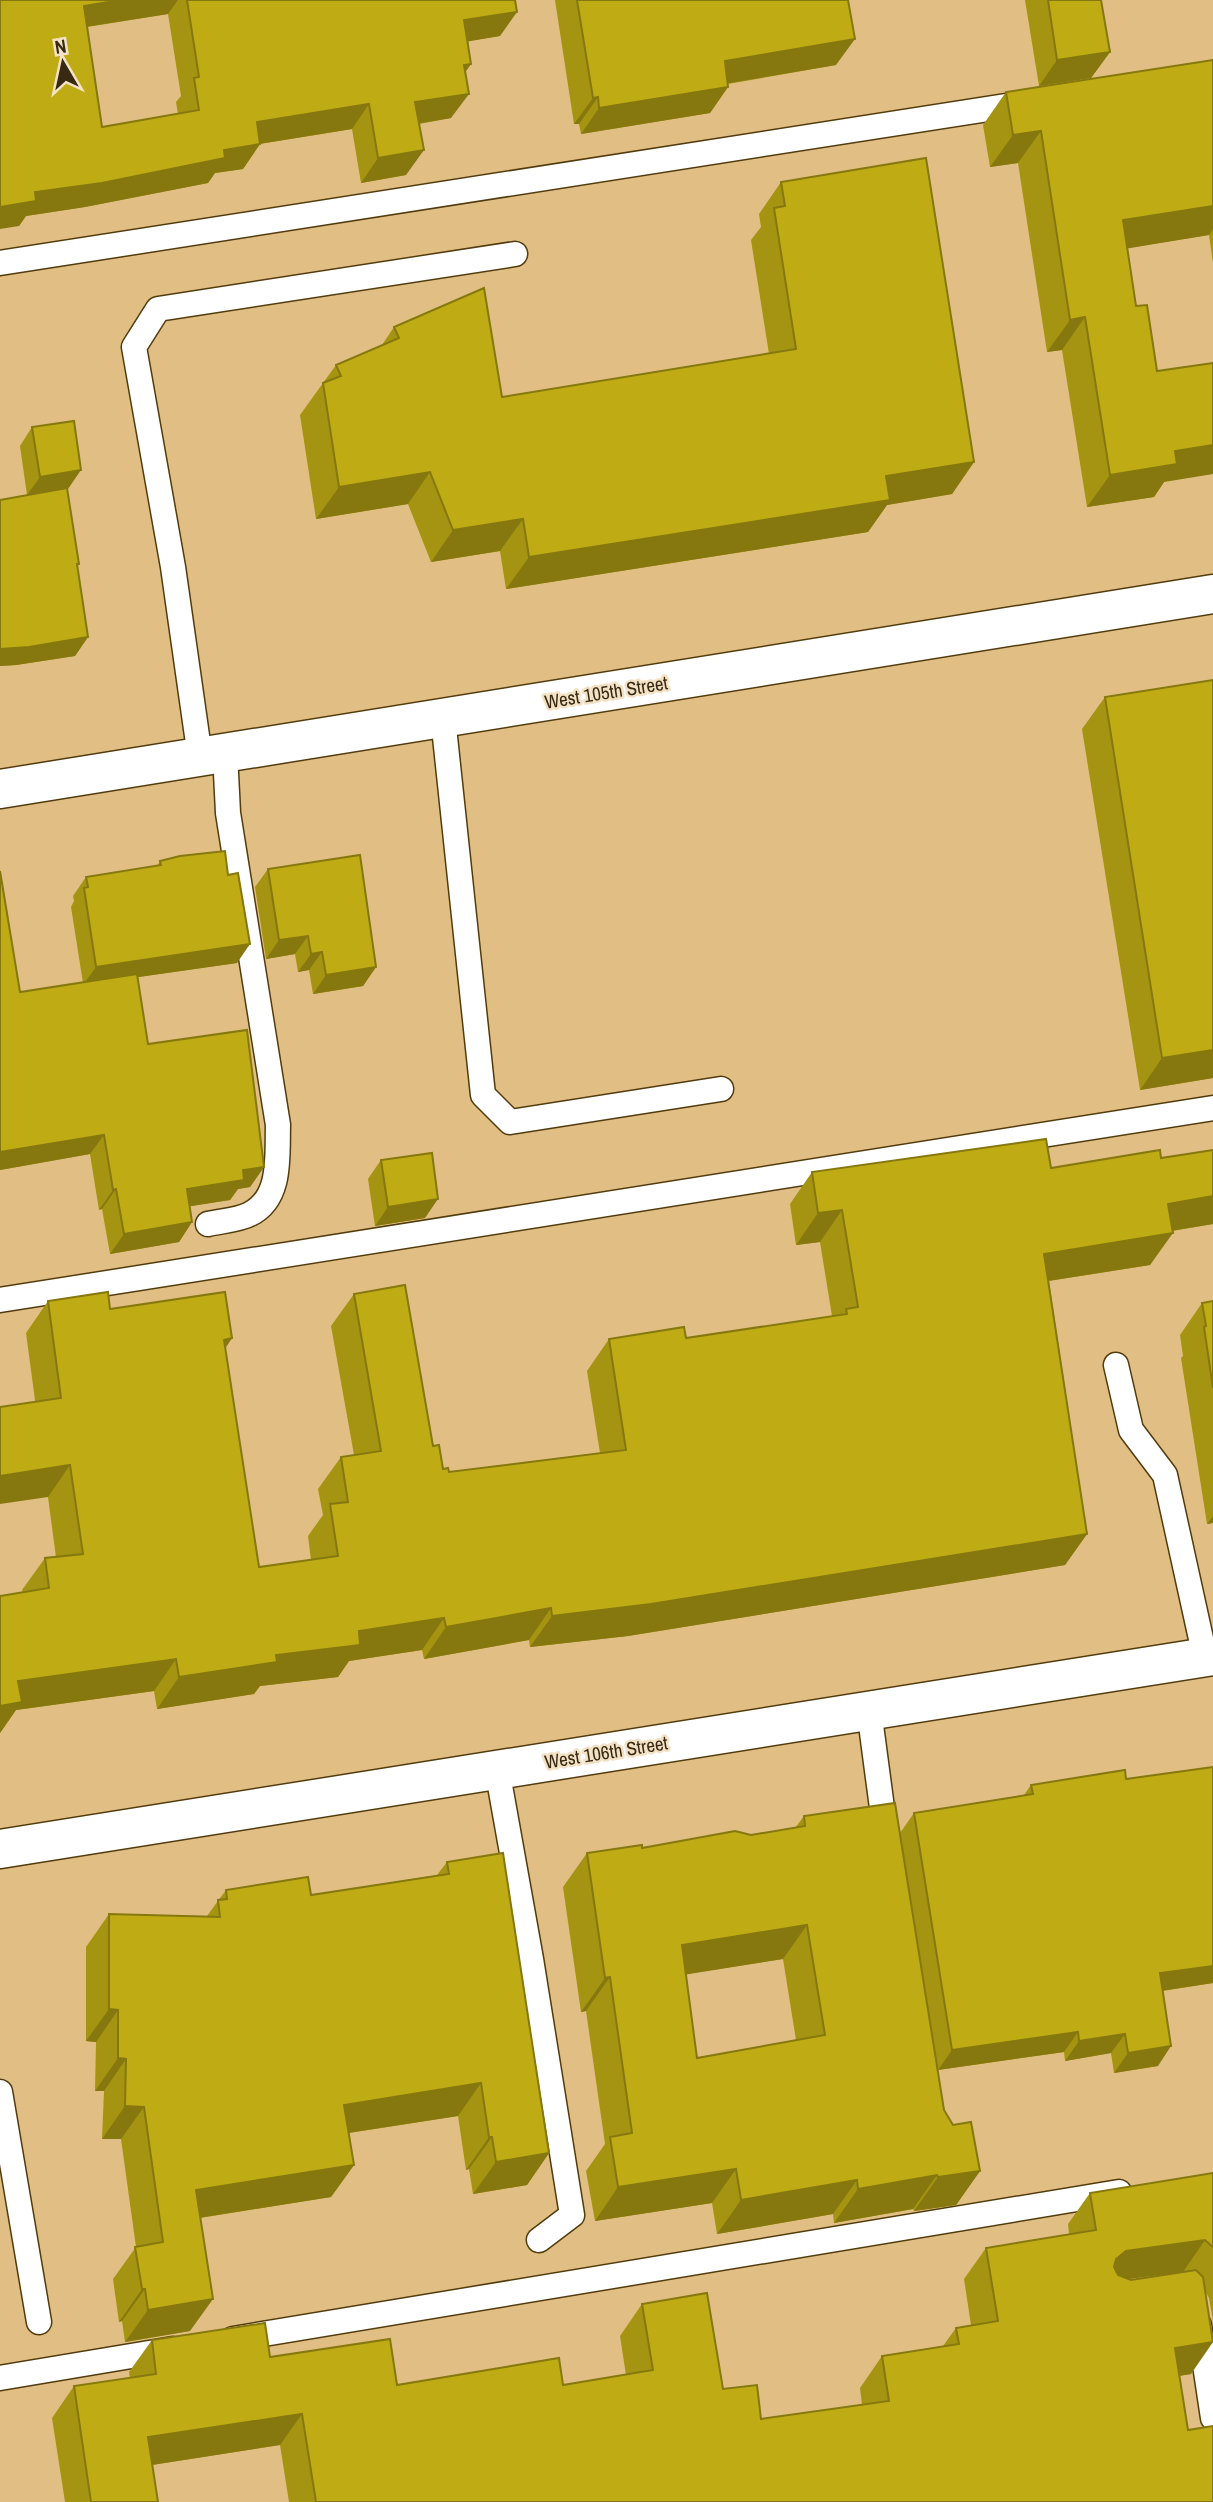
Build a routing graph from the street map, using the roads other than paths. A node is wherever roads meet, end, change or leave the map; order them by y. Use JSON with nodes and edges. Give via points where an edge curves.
{"nodes":[{"id":1,"x":1048,"y":100,"type":"edge"},
{"id":2,"x":515,"y":254,"type":"dead end"},
{"id":3,"x":0,"y":263,"type":"edge"},
{"id":4,"x":1213,"y":594,"type":"edge"},
{"id":5,"x":443,"y":718,"type":"junction"},
{"id":6,"x":213,"y":755,"type":"junction"},
{"id":7,"x":0,"y":789,"type":"edge"},
{"id":8,"x":721,"y":1089,"type":"dead end"},
{"id":9,"x":1213,"y":1108,"type":"edge"},
{"id":10,"x":208,"y":1224,"type":"dead end"},
{"id":11,"x":0,"y":1300,"type":"edge"},
{"id":12,"x":1116,"y":1365,"type":"dead end"},
{"id":13,"x":1209,"y":1656,"type":"edge"},
{"id":14,"x":869,"y":1710,"type":"junction"},
{"id":15,"x":497,"y":1769,"type":"junction"},
{"id":16,"x":0,"y":1849,"type":"edge"},
{"id":17,"x":888,"y":1856,"type":"edge"},
{"id":18,"x":0,"y":2092,"type":"edge"},
{"id":19,"x":1144,"y":2188,"type":"edge"},
{"id":20,"x":539,"y":2241,"type":"dead end"},
{"id":21,"x":1195,"y":2301,"type":"edge"},
{"id":22,"x":39,"y":2322,"type":"dead end"},
{"id":23,"x":0,"y":2378,"type":"edge"},
{"id":24,"x":1213,"y":2418,"type":"edge"}],
"edges":[{"from":1,"to":3,"type":"lane"},
{"from":2,"to":6,"type":"lane","via":[[158,309],[134,347],[173,567]]},
{"from":4,"to":5,"type":"street","name":"West 105th Street"},
{"from":5,"to":6,"type":"street","name":"West 105th Street"},
{"from":5,"to":8,"type":"lane","via":[[483,1095],[510,1122]]},
{"from":6,"to":7,"type":"street","name":"West 105th Street"},
{"from":6,"to":10,"type":"lane","via":[[228,813],[278,1125],[271,1195],[251,1214]]},
{"from":9,"to":11,"type":"lane"},
{"from":12,"to":13,"type":"lane","via":[[1131,1430],[1165,1475]]},
{"from":13,"to":14,"type":"street","name":"West 106th Street"},
{"from":14,"to":15,"type":"street","name":"West 106th Street"},
{"from":14,"to":17,"type":"lane"},
{"from":15,"to":16,"type":"street","name":"West 106th Street"},
{"from":15,"to":20,"type":"lane","via":[[572,2215]]},
{"from":18,"to":22,"type":"lane"},
{"from":19,"to":23,"type":"lane"},
{"from":21,"to":24,"type":"lane"}]}
